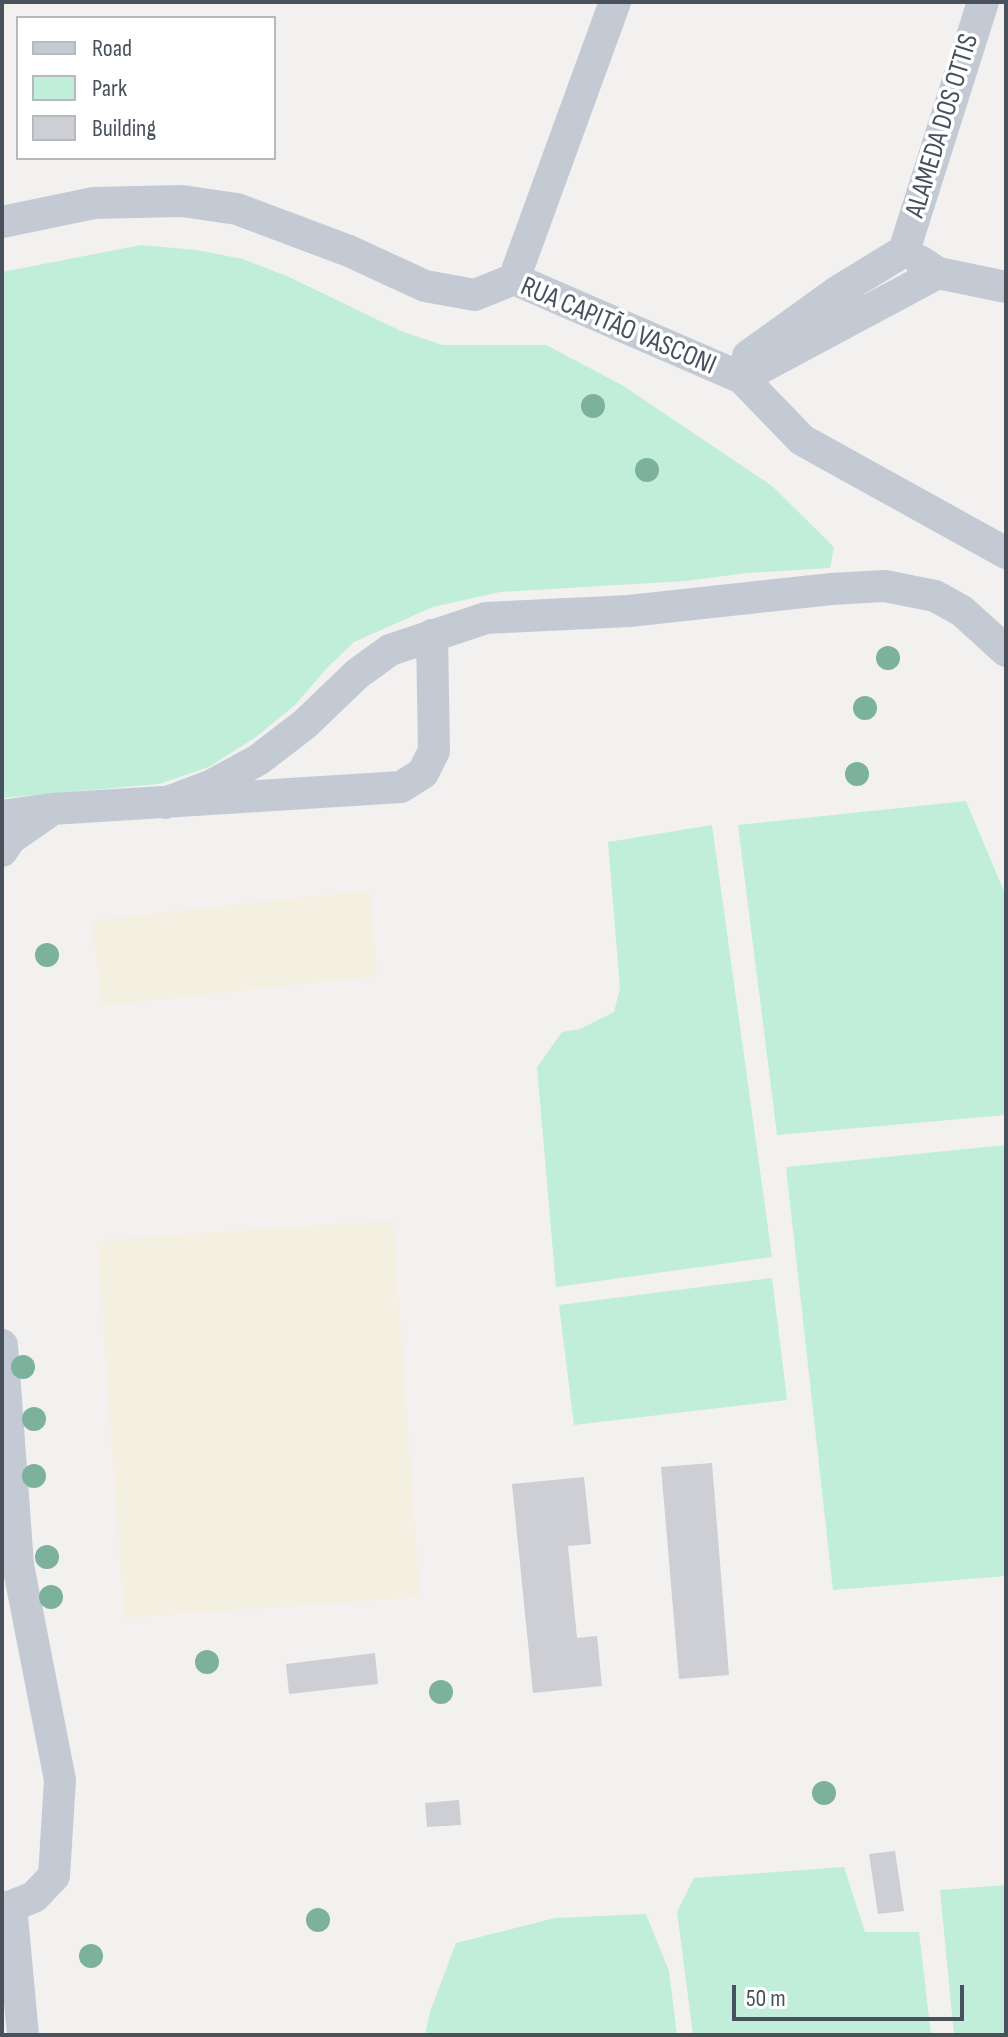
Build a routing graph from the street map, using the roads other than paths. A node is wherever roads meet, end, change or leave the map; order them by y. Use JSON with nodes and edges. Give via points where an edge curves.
{"nodes":[{"id":1,"x":615,"y":2,"type":"edge"},
{"id":2,"x":983,"y":2,"type":"edge"},
{"id":3,"x":2,"y":222,"type":"edge"},
{"id":4,"x":904,"y":251,"type":"junction"},
{"id":5,"x":938,"y":273,"type":"junction"},
{"id":6,"x":514,"y":279,"type":"junction"},
{"id":7,"x":1006,"y":287,"type":"edge"},
{"id":8,"x":734,"y":375,"type":"junction"},
{"id":9,"x":1006,"y":553,"type":"edge"},
{"id":10,"x":432,"y":635,"type":"junction"},
{"id":11,"x":1006,"y":651,"type":"edge"},
{"id":12,"x":165,"y":803,"type":"junction"},
{"id":13,"x":52,"y":809,"type":"junction"},
{"id":14,"x":2,"y":816,"type":"edge"},
{"id":15,"x":2,"y":851,"type":"edge"},
{"id":16,"x":2,"y":1345,"type":"edge"},
{"id":17,"x":6,"y":1908,"type":"edge"},
{"id":18,"x":23,"y":2035,"type":"edge"}],
"edges":[{"from":1,"to":6,"type":"street"},
{"from":2,"to":4,"type":"street","name":"ALAMEDA DOS OTTIS"},
{"from":3,"to":6,"type":"street","name":"RUA CAPITÃO VASCONI","via":[[94,203],[182,201],[237,209],[425,286],[475,295]]},
{"from":4,"to":5,"type":"street"},
{"from":4,"to":8,"type":"street","via":[[837,292]]},
{"from":5,"to":7,"type":"street"},
{"from":5,"to":8,"type":"street"},
{"from":6,"to":8,"type":"street","name":"RUA CAPITÃO VASCONI"},
{"from":8,"to":9,"type":"street","name":"RUA CAPITÃO VASCONI","via":[[802,440]]},
{"from":10,"to":11,"type":"street","via":[[486,618],[629,611],[885,586],[935,596],[962,611]]},
{"from":10,"to":12,"type":"street","via":[[390,650],[258,760]]},
{"from":10,"to":12,"type":"street","via":[[434,751],[423,773],[401,787]]},
{"from":12,"to":13,"type":"street"},
{"from":13,"to":14,"type":"street"},
{"from":13,"to":15,"type":"street","via":[[11,838]]},
{"from":16,"to":17,"type":"street","via":[[18,1565],[60,1780],[54,1876],[34,1897]]},
{"from":17,"to":18,"type":"street"}]}
